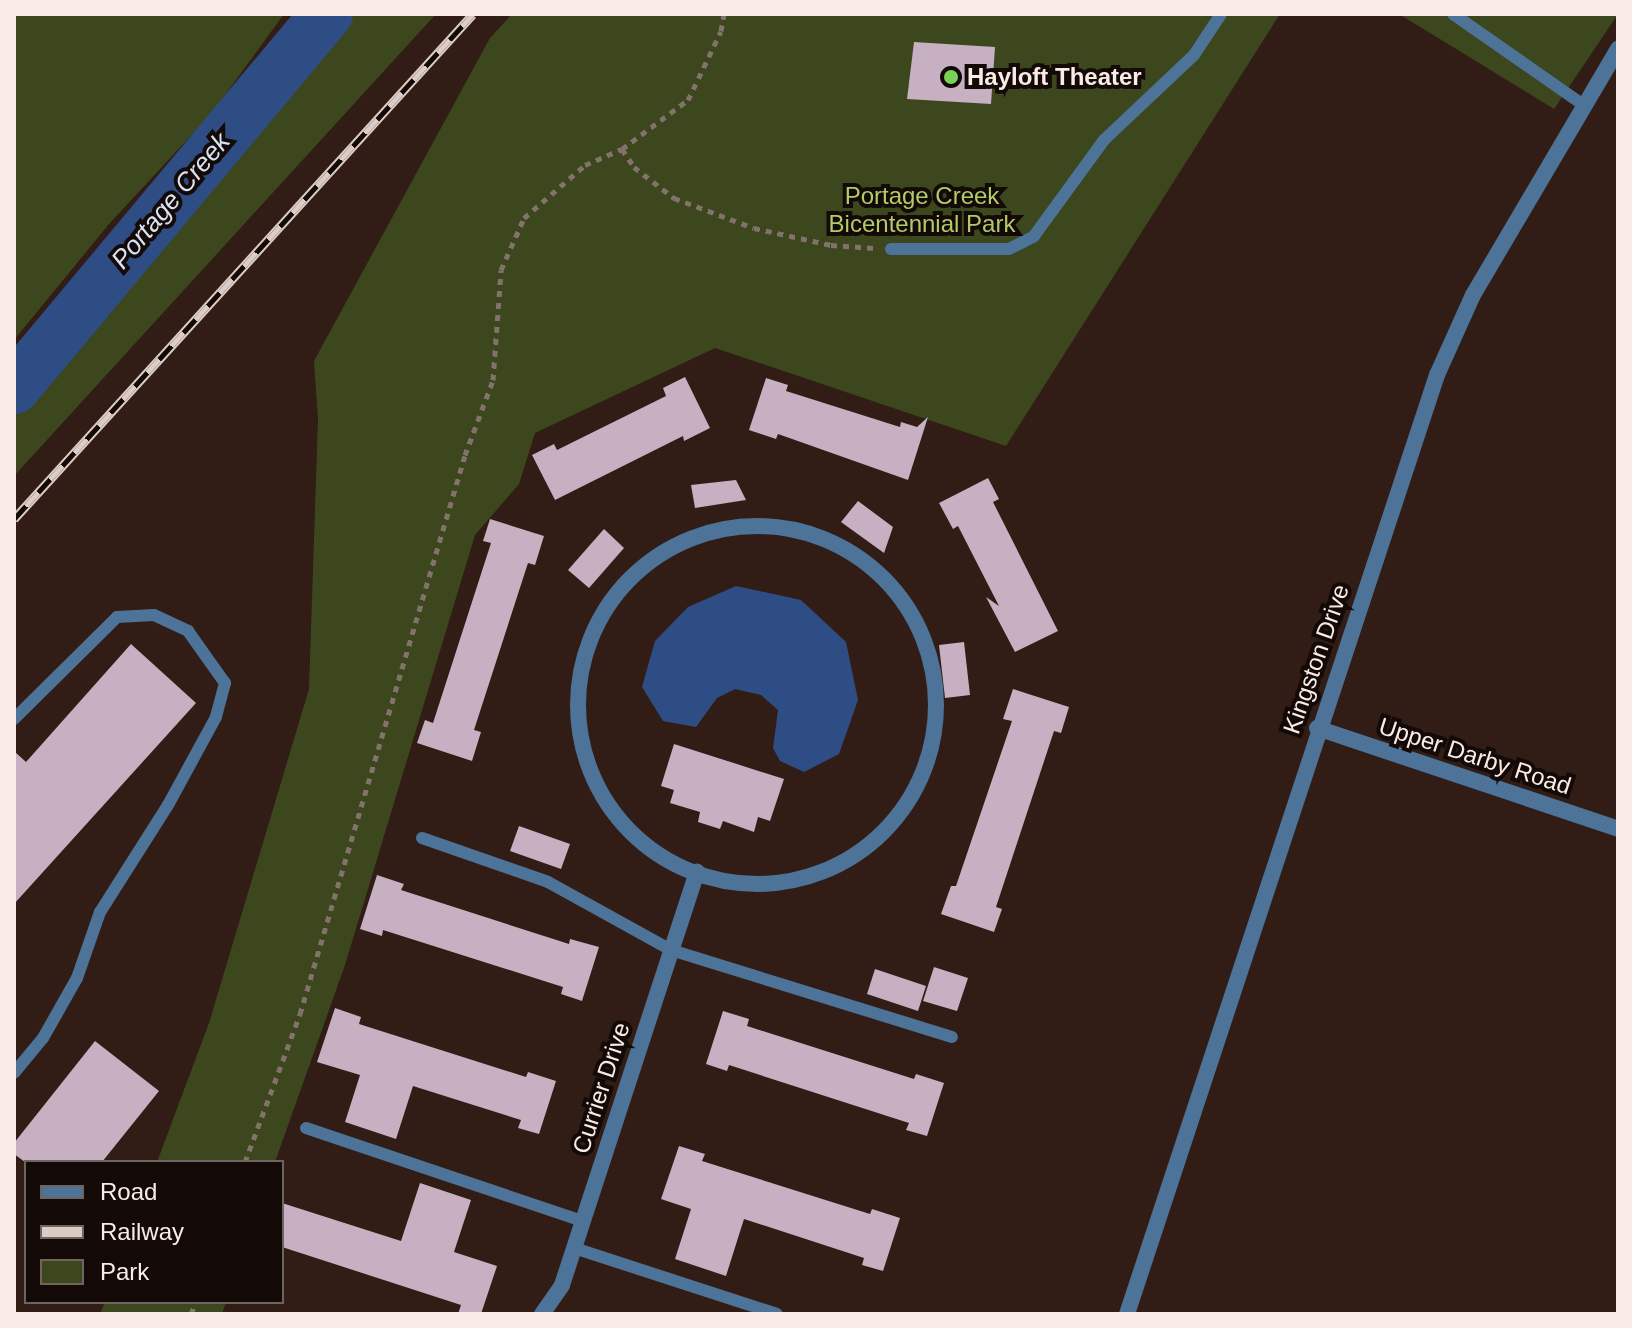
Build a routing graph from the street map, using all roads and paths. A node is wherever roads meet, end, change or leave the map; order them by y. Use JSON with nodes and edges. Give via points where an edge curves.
{"nodes":[{"id":1,"x":724,"y":14,"type":"edge"},
{"id":2,"x":1221,"y":14,"type":"edge"},
{"id":3,"x":1453,"y":14,"type":"edge"},
{"id":4,"x":1618,"y":49,"type":"edge"},
{"id":5,"x":1585,"y":106,"type":"junction"},
{"id":6,"x":622,"y":149,"type":"junction"},
{"id":7,"x":891,"y":249,"type":"joint"},
{"id":8,"x":14,"y":719,"type":"edge"},
{"id":9,"x":1317,"y":728,"type":"junction"},
{"id":10,"x":1618,"y":829,"type":"edge"},
{"id":11,"x":422,"y":838,"type":"dead end"},
{"id":12,"x":697,"y":872,"type":"junction"},
{"id":13,"x":671,"y":950,"type":"junction"},
{"id":14,"x":952,"y":1037,"type":"dead end"},
{"id":15,"x":14,"y":1073,"type":"edge"},
{"id":16,"x":306,"y":1128,"type":"dead end"},
{"id":17,"x":246,"y":1160,"type":"edge"},
{"id":18,"x":583,"y":1221,"type":"junction"},
{"id":19,"x":574,"y":1248,"type":"junction"},
{"id":20,"x":542,"y":1314,"type":"edge"},
{"id":21,"x":777,"y":1314,"type":"edge"},
{"id":22,"x":1127,"y":1314,"type":"edge"}],
"edges":[{"from":1,"to":6,"type":"path","via":[[688,100]]},
{"from":2,"to":7,"type":"lane","via":[[1194,55],[1104,140],[1034,236],[1009,249]]},
{"from":3,"to":5,"type":"lane"},
{"from":4,"to":5,"type":"street","name":"Kingston Drive"},
{"from":5,"to":9,"type":"street","name":"Kingston Drive","via":[[1473,295],[1437,375]]},
{"from":6,"to":7,"type":"path","via":[[634,167],[674,198],[742,223],[831,245]]},
{"from":6,"to":17,"type":"path","via":[[585,165],[524,218],[501,270],[493,380],[465,455],[300,1014]]},
{"from":8,"to":15,"type":"lane","via":[[117,617],[154,615],[188,631],[225,683],[216,717],[168,805],[100,912],[77,978],[43,1038]]},
{"from":9,"to":10,"type":"street","name":"Upper Darby Road"},
{"from":9,"to":22,"type":"street","name":"Kingston Drive"},
{"from":11,"to":13,"type":"lane","via":[[548,882]]},
{"from":12,"to":12,"type":"street","via":[[739,884],[798,880],[853,857],[897,817],[926,767],[937,708],[928,649],[900,596],[857,555],[803,531],[743,525],[685,539],[635,571],[598,618],[579,674],[579,733],[597,788],[633,836]]},
{"from":12,"to":13,"type":"street","name":"Currier Drive"},
{"from":13,"to":14,"type":"lane"},
{"from":13,"to":18,"type":"street","name":"Currier Drive"},
{"from":16,"to":18,"type":"lane"},
{"from":18,"to":19,"type":"street","name":"Currier Drive"},
{"from":19,"to":20,"type":"street","name":"Currier Drive","via":[[562,1285]]},
{"from":19,"to":21,"type":"lane"}]}
